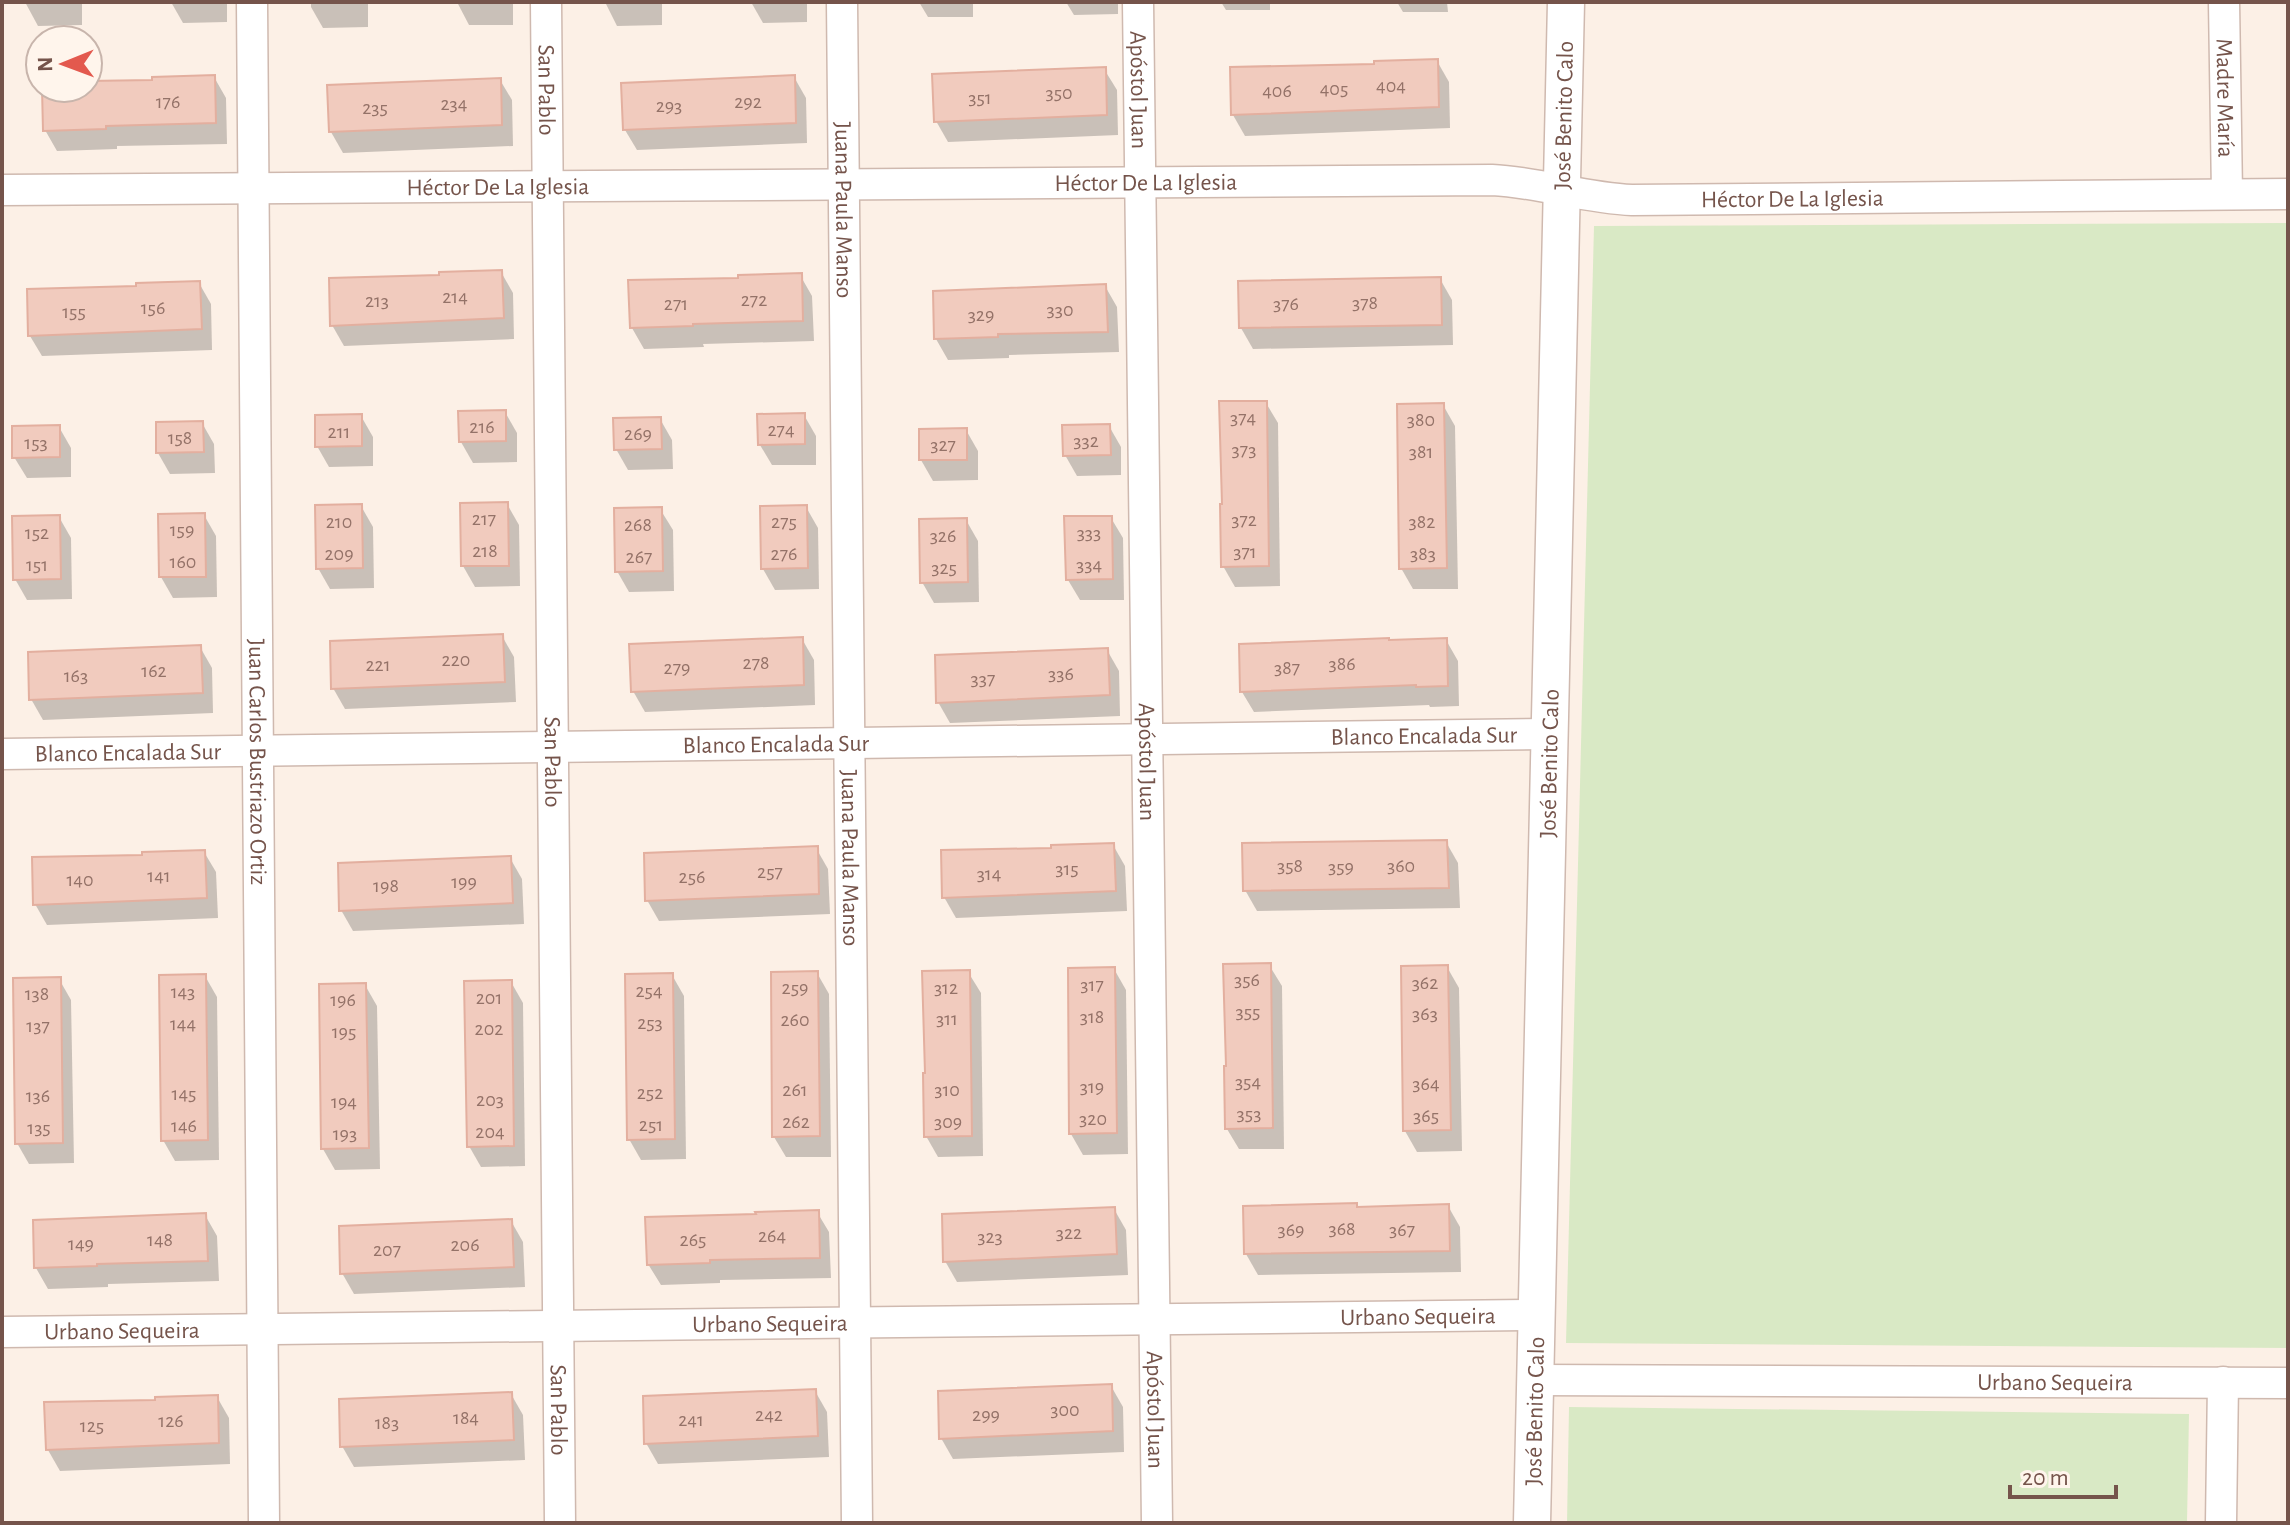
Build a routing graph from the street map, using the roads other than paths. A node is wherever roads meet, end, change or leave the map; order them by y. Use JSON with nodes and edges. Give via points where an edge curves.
{"nodes":[{"id":1,"x":252,"y":2,"type":"edge"},
{"id":2,"x":546,"y":2,"type":"edge"},
{"id":3,"x":842,"y":2,"type":"edge"},
{"id":4,"x":1138,"y":2,"type":"edge"},
{"id":5,"x":1566,"y":2,"type":"edge"},
{"id":6,"x":2224,"y":2,"type":"edge"},
{"id":7,"x":1140,"y":182,"type":"junction"},
{"id":8,"x":843,"y":185,"type":"junction"},
{"id":9,"x":547,"y":187,"type":"junction"},
{"id":10,"x":253,"y":189,"type":"junction"},
{"id":11,"x":2,"y":190,"type":"edge"},
{"id":12,"x":1562,"y":190,"type":"junction"},
{"id":13,"x":2227,"y":194,"type":"junction"},
{"id":14,"x":2288,"y":194,"type":"edge"},
{"id":15,"x":1549,"y":734,"type":"junction"},
{"id":16,"x":1147,"y":739,"type":"junction"},
{"id":17,"x":849,"y":743,"type":"junction"},
{"id":18,"x":552,"y":747,"type":"junction"},
{"id":19,"x":258,"y":751,"type":"junction"},
{"id":20,"x":2,"y":754,"type":"edge"},
{"id":21,"x":1537,"y":1315,"type":"junction"},
{"id":22,"x":1155,"y":1320,"type":"junction"},
{"id":23,"x":855,"y":1323,"type":"junction"},
{"id":24,"x":558,"y":1326,"type":"junction"},
{"id":25,"x":262,"y":1329,"type":"junction"},
{"id":26,"x":2,"y":1332,"type":"edge"},
{"id":27,"x":1535,"y":1380,"type":"junction"},
{"id":28,"x":2223,"y":1382,"type":"junction"},
{"id":29,"x":2288,"y":1383,"type":"edge"},
{"id":30,"x":264,"y":1523,"type":"edge"},
{"id":31,"x":560,"y":1523,"type":"edge"},
{"id":32,"x":857,"y":1523,"type":"edge"},
{"id":33,"x":1157,"y":1523,"type":"edge"},
{"id":34,"x":1532,"y":1523,"type":"edge"},
{"id":35,"x":2221,"y":1523,"type":"edge"}],
"edges":[{"from":1,"to":10,"type":"street","name":"Juan Carlos Bustriazo Ortiz"},
{"from":2,"to":9,"type":"street","name":"San Pablo"},
{"from":3,"to":8,"type":"street","name":"Juana Paula Manso"},
{"from":4,"to":7,"type":"street","name":"Apóstol Juan"},
{"from":5,"to":12,"type":"street","name":"José Benito Calo"},
{"from":6,"to":13,"type":"street","name":"Madre María"},
{"from":7,"to":8,"type":"street","name":"Héctor De La Iglesia"},
{"from":7,"to":12,"type":"street","name":"Héctor De La Iglesia","via":[[1492,180]]},
{"from":7,"to":16,"type":"street","name":"Apóstol Juan"},
{"from":8,"to":9,"type":"street","name":"Héctor De La Iglesia"},
{"from":8,"to":17,"type":"street","name":"Juana Paula Manso"},
{"from":9,"to":10,"type":"street","name":"Héctor De La Iglesia"},
{"from":9,"to":18,"type":"street","name":"San Pablo"},
{"from":10,"to":11,"type":"street","name":"Héctor De La Iglesia"},
{"from":10,"to":19,"type":"street","name":"Juan Carlos Bustriazo Ortiz"},
{"from":12,"to":13,"type":"street","name":"Héctor De La Iglesia","via":[[1632,200]]},
{"from":12,"to":15,"type":"street","name":"José Benito Calo"},
{"from":13,"to":14,"type":"street","name":"Héctor De La Iglesia"},
{"from":15,"to":16,"type":"street","name":"Blanco Encalada Sur"},
{"from":15,"to":21,"type":"street","name":"José Benito Calo"},
{"from":16,"to":17,"type":"street","name":"Blanco Encalada Sur"},
{"from":16,"to":22,"type":"street","name":"Apóstol Juan"},
{"from":17,"to":18,"type":"street","name":"Blanco Encalada Sur"},
{"from":17,"to":23,"type":"street","name":"Juana Paula Manso"},
{"from":18,"to":19,"type":"street","name":"Blanco Encalada Sur"},
{"from":18,"to":24,"type":"street","name":"San Pablo"},
{"from":19,"to":20,"type":"street","name":"Blanco Encalada Sur"},
{"from":19,"to":25,"type":"street","name":"Juan Carlos Bustriazo Ortiz"},
{"from":21,"to":22,"type":"street","name":"Urbano Sequeira"},
{"from":21,"to":27,"type":"street","name":"José Benito Calo"},
{"from":22,"to":23,"type":"street","name":"Urbano Sequeira"},
{"from":22,"to":33,"type":"street","name":"Apóstol Juan"},
{"from":23,"to":24,"type":"street","name":"Urbano Sequeira"},
{"from":23,"to":32,"type":"street","name":"Juana Paula Manso"},
{"from":24,"to":25,"type":"street","name":"Urbano Sequeira"},
{"from":24,"to":31,"type":"street","name":"San Pablo"},
{"from":25,"to":26,"type":"street","name":"Urbano Sequeira"},
{"from":25,"to":30,"type":"street","name":"Juan Carlos Bustriazo Ortiz"},
{"from":27,"to":28,"type":"street","name":"Urbano Sequeira"},
{"from":27,"to":34,"type":"street","name":"José Benito Calo"},
{"from":28,"to":29,"type":"street","name":"Urbano Sequeira"},
{"from":28,"to":35,"type":"street"}]}
